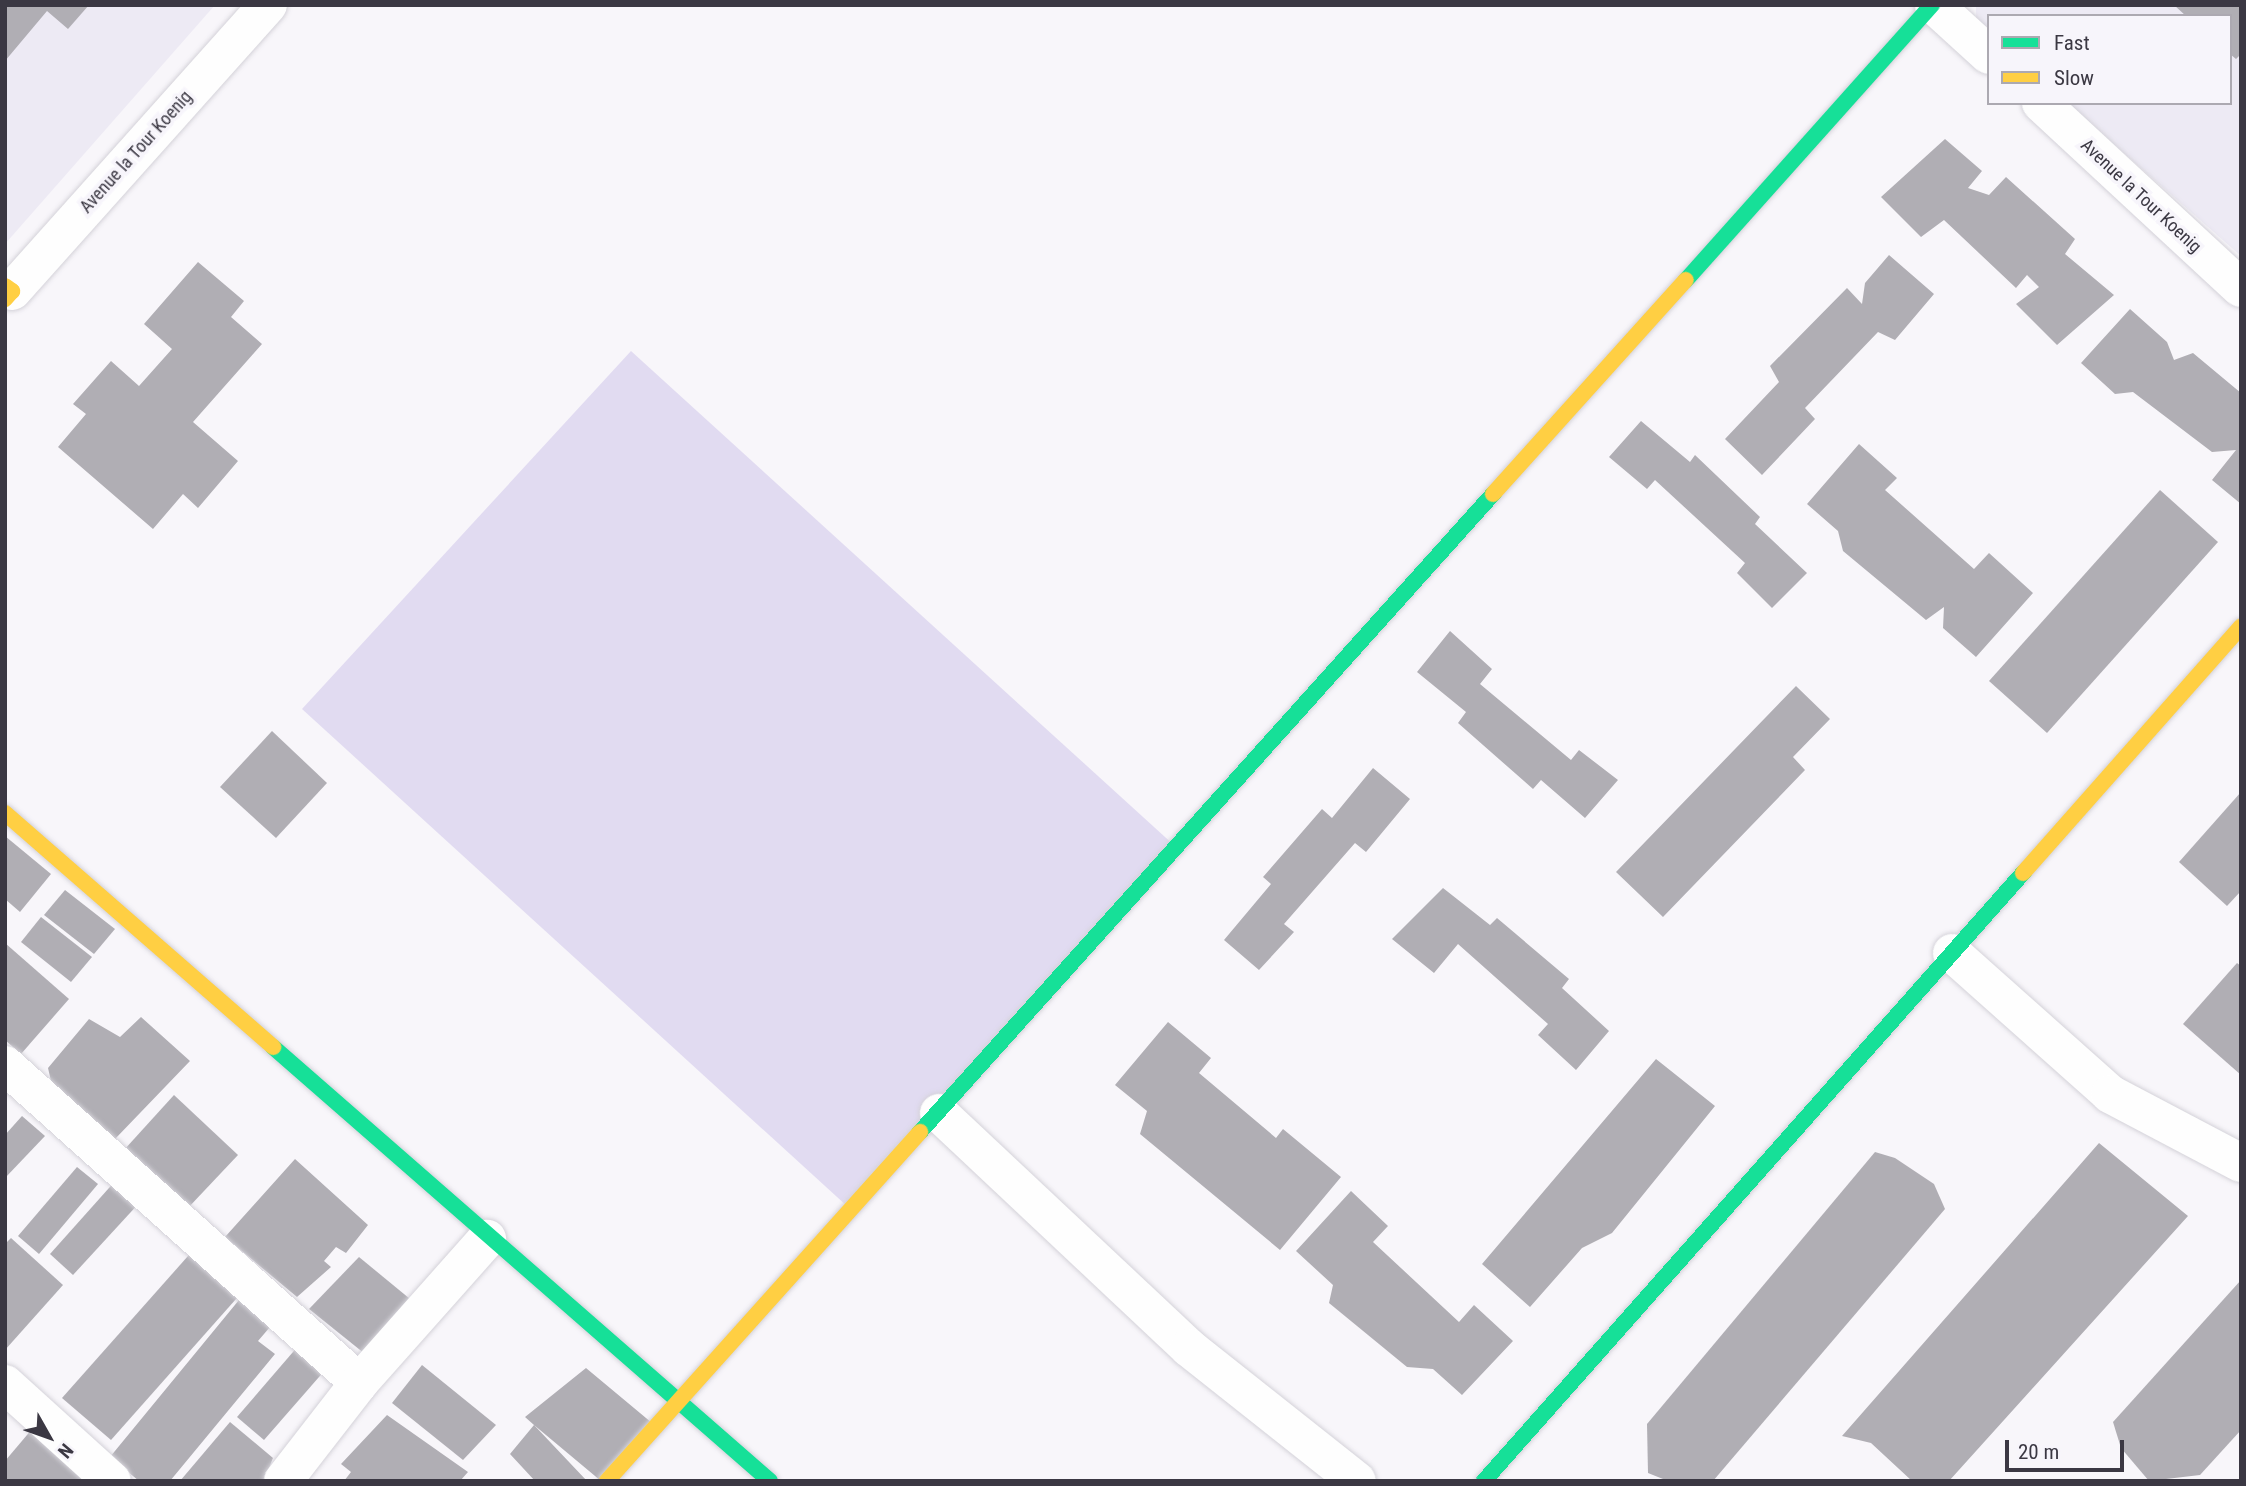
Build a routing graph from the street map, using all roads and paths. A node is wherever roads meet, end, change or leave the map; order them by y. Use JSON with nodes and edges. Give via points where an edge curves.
{"nodes":[{"id":1,"x":268,"y":5,"type":"edge"},
{"id":2,"x":1933,"y":5,"type":"edge"},
{"id":3,"x":1987,"y":53,"type":"edge"},
{"id":4,"x":2042,"y":105,"type":"edge"},
{"id":5,"x":2241,"y":288,"type":"edge"},
{"id":6,"x":8,"y":292,"type":"edge"},
{"id":7,"x":2241,"y":627,"type":"edge"},
{"id":8,"x":5,"y":813,"type":"edge"},
{"id":9,"x":1952,"y":953,"type":"junction"},
{"id":10,"x":9,"y":1077,"type":"edge"},
{"id":11,"x":939,"y":1113,"type":"junction"},
{"id":12,"x":2241,"y":1163,"type":"edge"},
{"id":13,"x":487,"y":1239,"type":"junction"},
{"id":14,"x":359,"y":1383,"type":"junction"},
{"id":15,"x":5,"y":1384,"type":"edge"},
{"id":16,"x":679,"y":1400,"type":"junction"},
{"id":17,"x":112,"y":1481,"type":"edge"},
{"id":18,"x":283,"y":1481,"type":"edge"},
{"id":19,"x":607,"y":1481,"type":"edge"},
{"id":20,"x":770,"y":1481,"type":"edge"},
{"id":21,"x":1357,"y":1481,"type":"edge"},
{"id":22,"x":1484,"y":1481,"type":"edge"}],
"edges":[{"from":1,"to":6,"type":"street","name":"Avenue la Tour Koenig"},
{"from":2,"to":3,"type":"street"},
{"from":2,"to":11,"type":"street"},
{"from":4,"to":5,"type":"street","name":"Avenue la Tour Koenig"},
{"from":7,"to":9,"type":"street"},
{"from":8,"to":13,"type":"street"},
{"from":9,"to":12,"type":"street","via":[[2110,1094]]},
{"from":9,"to":22,"type":"street"},
{"from":10,"to":14,"type":"street"},
{"from":11,"to":16,"type":"street"},
{"from":11,"to":21,"type":"street","via":[[1189,1348]]},
{"from":13,"to":14,"type":"street"},
{"from":13,"to":16,"type":"street"},
{"from":14,"to":18,"type":"street"},
{"from":15,"to":17,"type":"street"},
{"from":16,"to":19,"type":"street"},
{"from":16,"to":20,"type":"street"}]}
